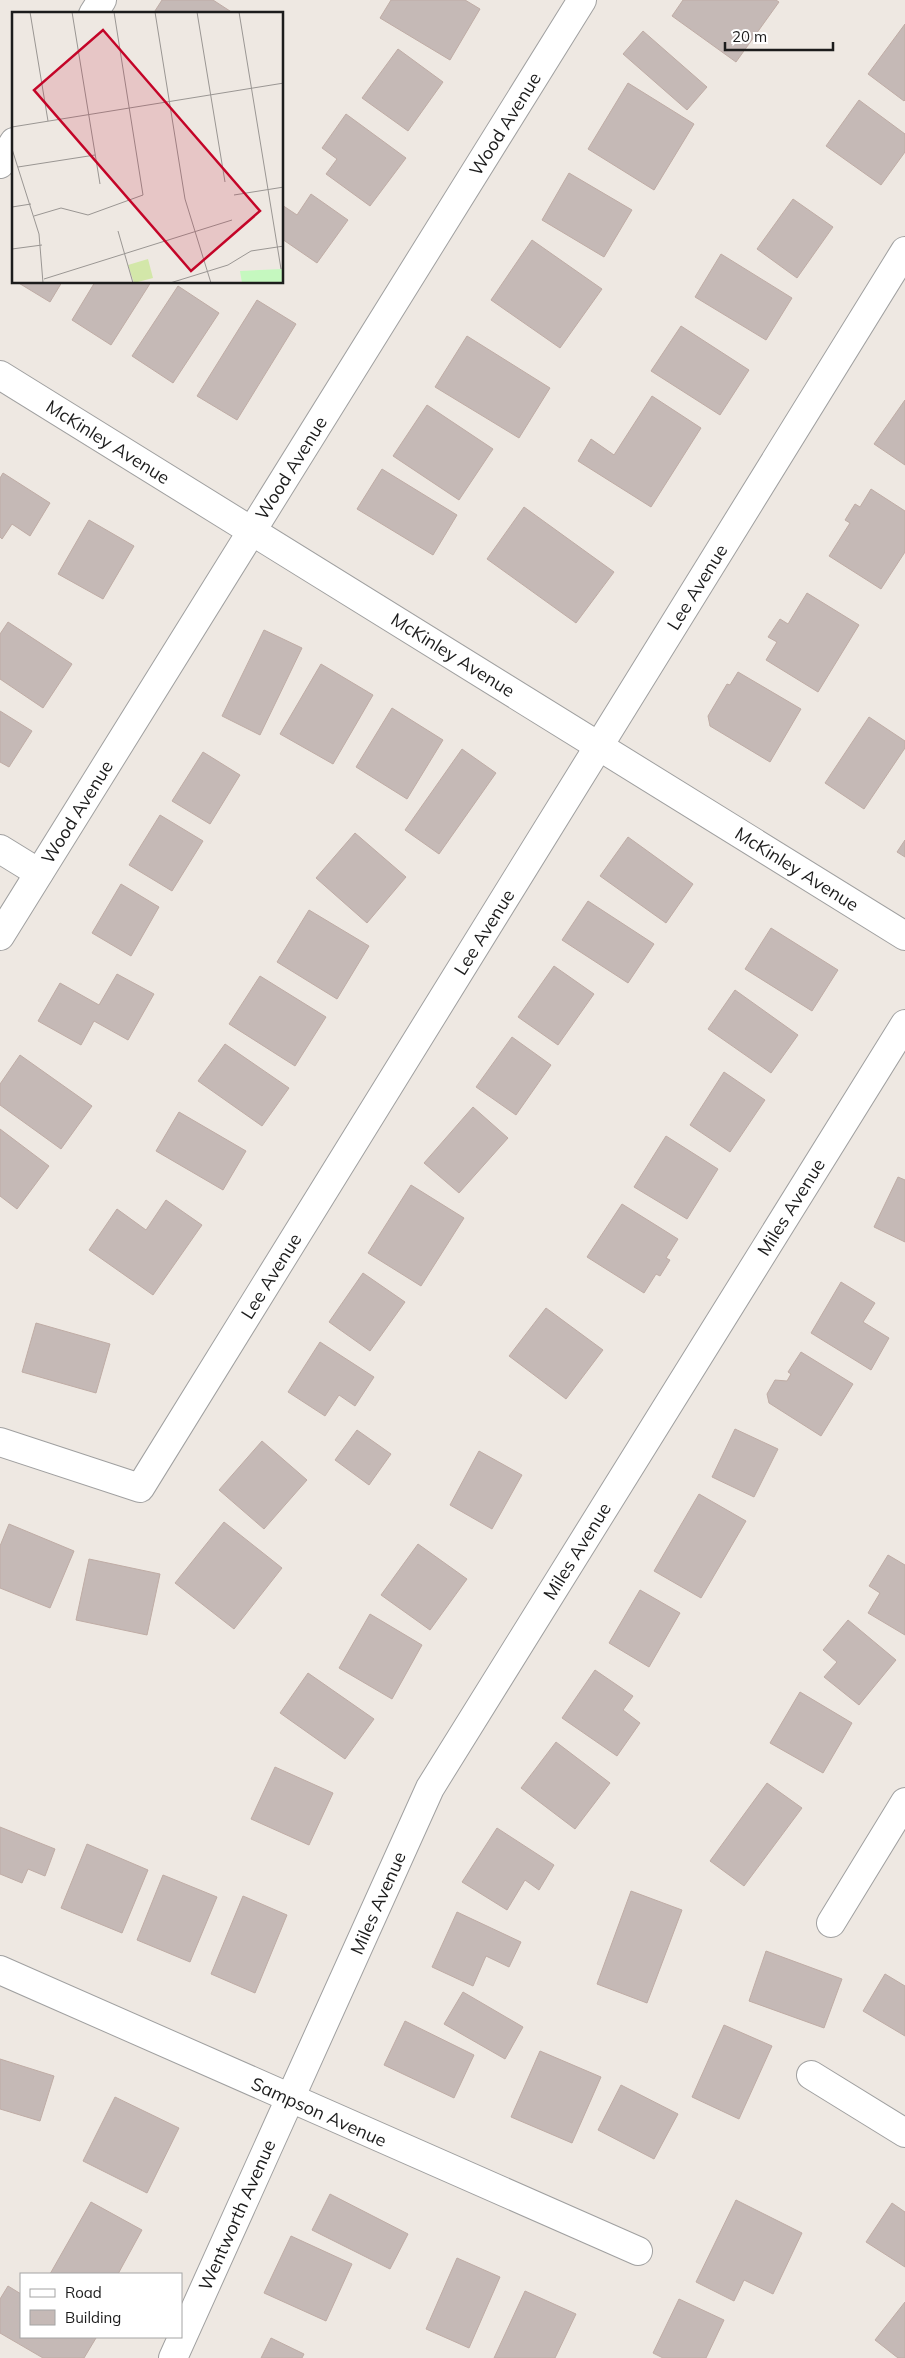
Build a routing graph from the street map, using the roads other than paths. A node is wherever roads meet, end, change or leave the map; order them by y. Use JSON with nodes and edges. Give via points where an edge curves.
{"nodes":[{"id":1,"x":102,"y":0,"type":"edge"},
{"id":2,"x":582,"y":0,"type":"edge"},
{"id":3,"x":94,"y":12,"type":"edge"},
{"id":4,"x":12,"y":145,"type":"edge"},
{"id":5,"x":0,"y":164,"type":"edge"},
{"id":6,"x":905,"y":251,"type":"edge"},
{"id":7,"x":0,"y":375,"type":"edge"},
{"id":8,"x":252,"y":531,"type":"junction"},
{"id":9,"x":598,"y":746,"type":"junction"},
{"id":10,"x":0,"y":849,"type":"edge"},
{"id":11,"x":39,"y":873,"type":"junction"},
{"id":12,"x":0,"y":936,"type":"edge"},
{"id":13,"x":905,"y":936,"type":"edge"},
{"id":14,"x":905,"y":1024,"type":"edge"},
{"id":15,"x":0,"y":1442,"type":"edge"},
{"id":16,"x":905,"y":1802,"type":"edge"},
{"id":17,"x":831,"y":1923,"type":"dead end"},
{"id":18,"x":0,"y":1970,"type":"edge"},
{"id":19,"x":811,"y":2074,"type":"dead end"},
{"id":20,"x":288,"y":2099,"type":"junction"},
{"id":21,"x":905,"y":2133,"type":"edge"},
{"id":22,"x":638,"y":2251,"type":"dead end"},
{"id":23,"x":182,"y":2338,"type":"edge"},
{"id":24,"x":182,"y":2338,"type":"edge"},
{"id":25,"x":173,"y":2358,"type":"edge"}],
"edges":[{"from":1,"to":3,"type":"street"},
{"from":2,"to":8,"type":"street","name":"Wood Avenue"},
{"from":4,"to":5,"type":"street"},
{"from":6,"to":9,"type":"street","name":"Lee Avenue"},
{"from":7,"to":8,"type":"street","name":"McKinley Avenue"},
{"from":8,"to":9,"type":"street","name":"McKinley Avenue"},
{"from":8,"to":11,"type":"street","name":"Wood Avenue"},
{"from":9,"to":13,"type":"street","name":"McKinley Avenue"},
{"from":9,"to":15,"type":"street","name":"Lee Avenue","via":[[140,1488]]},
{"from":10,"to":11,"type":"street"},
{"from":11,"to":12,"type":"street","name":"Wood Avenue"},
{"from":14,"to":20,"type":"street","name":"Miles Avenue","via":[[430,1788]]},
{"from":16,"to":17,"type":"street"},
{"from":18,"to":20,"type":"street","name":"Sampson Avenue"},
{"from":19,"to":21,"type":"street"},
{"from":20,"to":22,"type":"street","name":"Sampson Avenue"},
{"from":20,"to":23,"type":"street","name":"Wentworth Avenue"},
{"from":24,"to":25,"type":"street","name":"Wentworth Avenue"}]}
